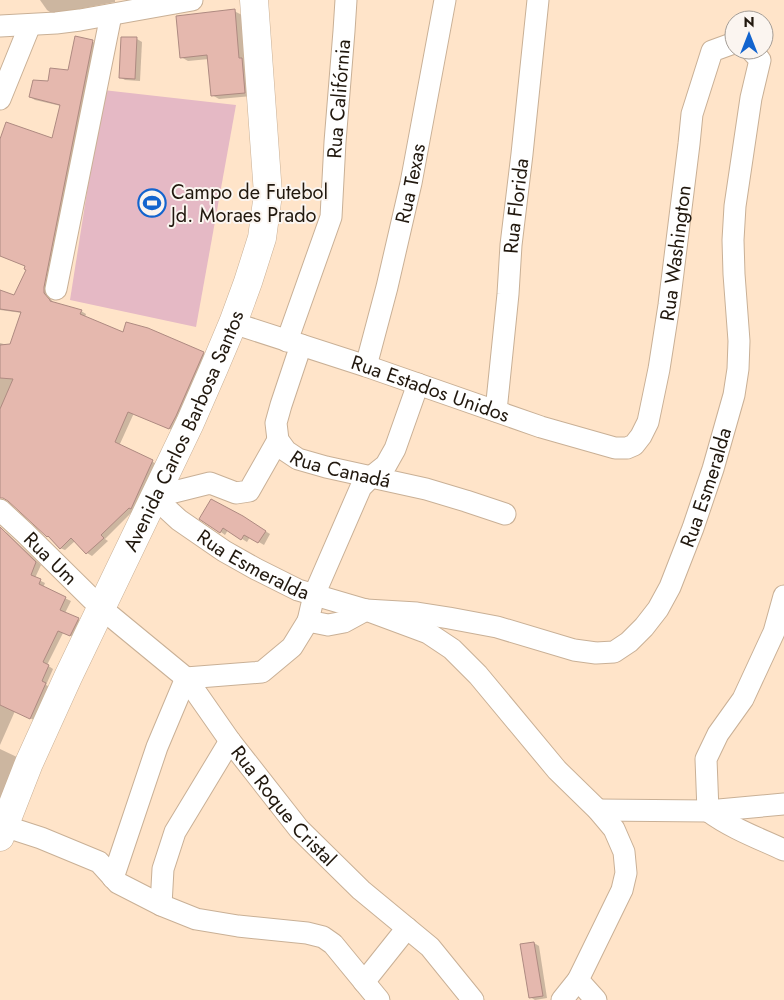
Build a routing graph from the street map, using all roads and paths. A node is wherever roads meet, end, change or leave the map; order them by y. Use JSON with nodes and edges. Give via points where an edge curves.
{"nodes":[{"id":1,"x":192,"y":0,"type":"edge"},
{"id":2,"x":254,"y":0,"type":"edge"},
{"id":3,"x":346,"y":0,"type":"edge"},
{"id":4,"x":445,"y":0,"type":"edge"},
{"id":5,"x":538,"y":0,"type":"edge"},
{"id":6,"x":148,"y":4,"type":"edge"},
{"id":7,"x":111,"y":15,"type":"junction"},
{"id":8,"x":30,"y":25,"type":"junction"},
{"id":9,"x":0,"y":26,"type":"edge"},
{"id":10,"x":724,"y":46,"type":"edge"},
{"id":11,"x":760,"y":60,"type":"edge"},
{"id":12,"x":0,"y":99,"type":"edge"},
{"id":13,"x":56,"y":288,"type":"dead end"},
{"id":14,"x":233,"y":324,"type":"junction"},
{"id":15,"x":294,"y":343,"type":"junction"},
{"id":16,"x":366,"y":366,"type":"junction"},
{"id":17,"x":418,"y":384,"type":"junction"},
{"id":18,"x":496,"y":411,"type":"junction"},
{"id":19,"x":278,"y":440,"type":"junction"},
{"id":20,"x":627,"y":448,"type":"joint"},
{"id":21,"x":371,"y":477,"type":"junction"},
{"id":22,"x":154,"y":498,"type":"junction"},
{"id":23,"x":0,"y":510,"type":"edge"},
{"id":24,"x":504,"y":514,"type":"dead end"},
{"id":25,"x":314,"y":595,"type":"junction"},
{"id":26,"x":784,"y":596,"type":"edge"},
{"id":27,"x":101,"y":608,"type":"junction"},
{"id":28,"x":366,"y":610,"type":"junction"},
{"id":29,"x":308,"y":621,"type":"junction"},
{"id":30,"x":186,"y":678,"type":"junction"},
{"id":31,"x":230,"y":741,"type":"junction"},
{"id":32,"x":784,"y":804,"type":"edge"},
{"id":33,"x":598,"y":810,"type":"junction"},
{"id":34,"x":708,"y":811,"type":"junction"},
{"id":35,"x":2,"y":831,"type":"edge"},
{"id":36,"x":784,"y":850,"type":"edge"},
{"id":37,"x":113,"y":878,"type":"junction"},
{"id":38,"x":160,"y":905,"type":"junction"},
{"id":39,"x":407,"y":928,"type":"junction"},
{"id":40,"x":578,"y":980,"type":"junction"},
{"id":41,"x":364,"y":982,"type":"junction"},
{"id":42,"x":379,"y":1000,"type":"edge"},
{"id":43,"x":473,"y":1000,"type":"edge"},
{"id":44,"x":562,"y":1000,"type":"edge"},
{"id":45,"x":596,"y":1000,"type":"edge"}],
"edges":[{"from":1,"to":6,"type":"street"},
{"from":2,"to":14,"type":"main road","name":"Avenida Carlos Barbosa Santos","via":[[268,194],[262,238]]},
{"from":3,"to":15,"type":"street","name":"Rua Califórnia","via":[[330,216]]},
{"from":4,"to":16,"type":"street","name":"Rua Texas","via":[[412,184]]},
{"from":5,"to":18,"type":"street","name":"Rua Florida"},
{"from":6,"to":7,"type":"street"},
{"from":7,"to":8,"type":"street"},
{"from":7,"to":13,"type":"street"},
{"from":8,"to":9,"type":"street"},
{"from":8,"to":12,"type":"street"},
{"from":10,"to":20,"type":"street","name":"Rua Washington","via":[[712,51],[692,114],[659,369],[648,422],[638,441]]},
{"from":11,"to":28,"type":"street","name":"Rua Esmeralda","via":[[735,206],[734,274],[739,341],[734,396],[693,528],[658,609],[629,642],[614,652],[596,653],[449,618]]},
{"from":14,"to":15,"type":"street","name":"Rua Estados Unidos"},
{"from":14,"to":22,"type":"main road","name":"Avenida Carlos Barbosa Santos"},
{"from":15,"to":16,"type":"street","name":"Rua Estados Unidos"},
{"from":15,"to":19,"type":"street","name":"Rua Canadá","via":[[276,423]]},
{"from":16,"to":17,"type":"street","name":"Rua Estados Unidos"},
{"from":17,"to":18,"type":"street","name":"Rua Estados Unidos"},
{"from":17,"to":21,"type":"street","via":[[395,449],[386,465]]},
{"from":18,"to":20,"type":"street","name":"Rua Estados Unidos","via":[[615,448]]},
{"from":19,"to":21,"type":"street","name":"Rua Canadá","via":[[286,451],[298,458]]},
{"from":19,"to":22,"type":"street","via":[[248,491],[236,492],[210,483]]},
{"from":21,"to":24,"type":"street","name":"Rua Canadá","via":[[466,500]]},
{"from":21,"to":25,"type":"street","via":[[361,487]]},
{"from":22,"to":25,"type":"street","name":"Rua Esmeralda","via":[[224,551],[298,590]]},
{"from":22,"to":27,"type":"main road","name":"Avenida Carlos Barbosa Santos"},
{"from":23,"to":27,"type":"street","name":"Rua Um"},
{"from":25,"to":28,"type":"street","name":"Rua Esmeralda"},
{"from":25,"to":29,"type":"street"},
{"from":26,"to":34,"type":"street","via":[[774,632],[743,699],[718,734],[706,759]]},
{"from":27,"to":30,"type":"street","name":"Rua Roque Cristal"},
{"from":27,"to":35,"type":"main road","name":"Avenida Carlos Barbosa Santos","via":[[29,763]]},
{"from":28,"to":29,"type":"street","via":[[344,622],[328,625]]},
{"from":28,"to":33,"type":"street","name":"Rua Esmeralda","via":[[428,633],[452,649],[478,675],[557,770]]},
{"from":29,"to":30,"type":"street","via":[[292,647],[262,672]]},
{"from":30,"to":31,"type":"street","name":"Rua Roque Cristal"},
{"from":30,"to":37,"type":"street","via":[[157,747]]},
{"from":31,"to":38,"type":"street","via":[[175,832],[163,869]]},
{"from":31,"to":39,"type":"street","name":"Rua Roque Cristal","via":[[299,829],[361,890]]},
{"from":32,"to":34,"type":"street"},
{"from":33,"to":34,"type":"street"},
{"from":33,"to":40,"type":"street","name":"Rua Esmeralda","via":[[614,829],[624,852],[626,873],[622,890]]},
{"from":34,"to":36,"type":"street","via":[[741,831]]},
{"from":35,"to":37,"type":"street","via":[[41,838],[99,862]]},
{"from":37,"to":38,"type":"street","via":[[118,884]]},
{"from":38,"to":41,"type":"street","via":[[196,919],[323,937]]},
{"from":39,"to":41,"type":"street"},
{"from":39,"to":43,"type":"street","name":"Rua Roque Cristal","via":[[430,948]]},
{"from":40,"to":44,"type":"street","name":"Rua Esmeralda"},
{"from":40,"to":45,"type":"street"},
{"from":41,"to":42,"type":"street"}]}
